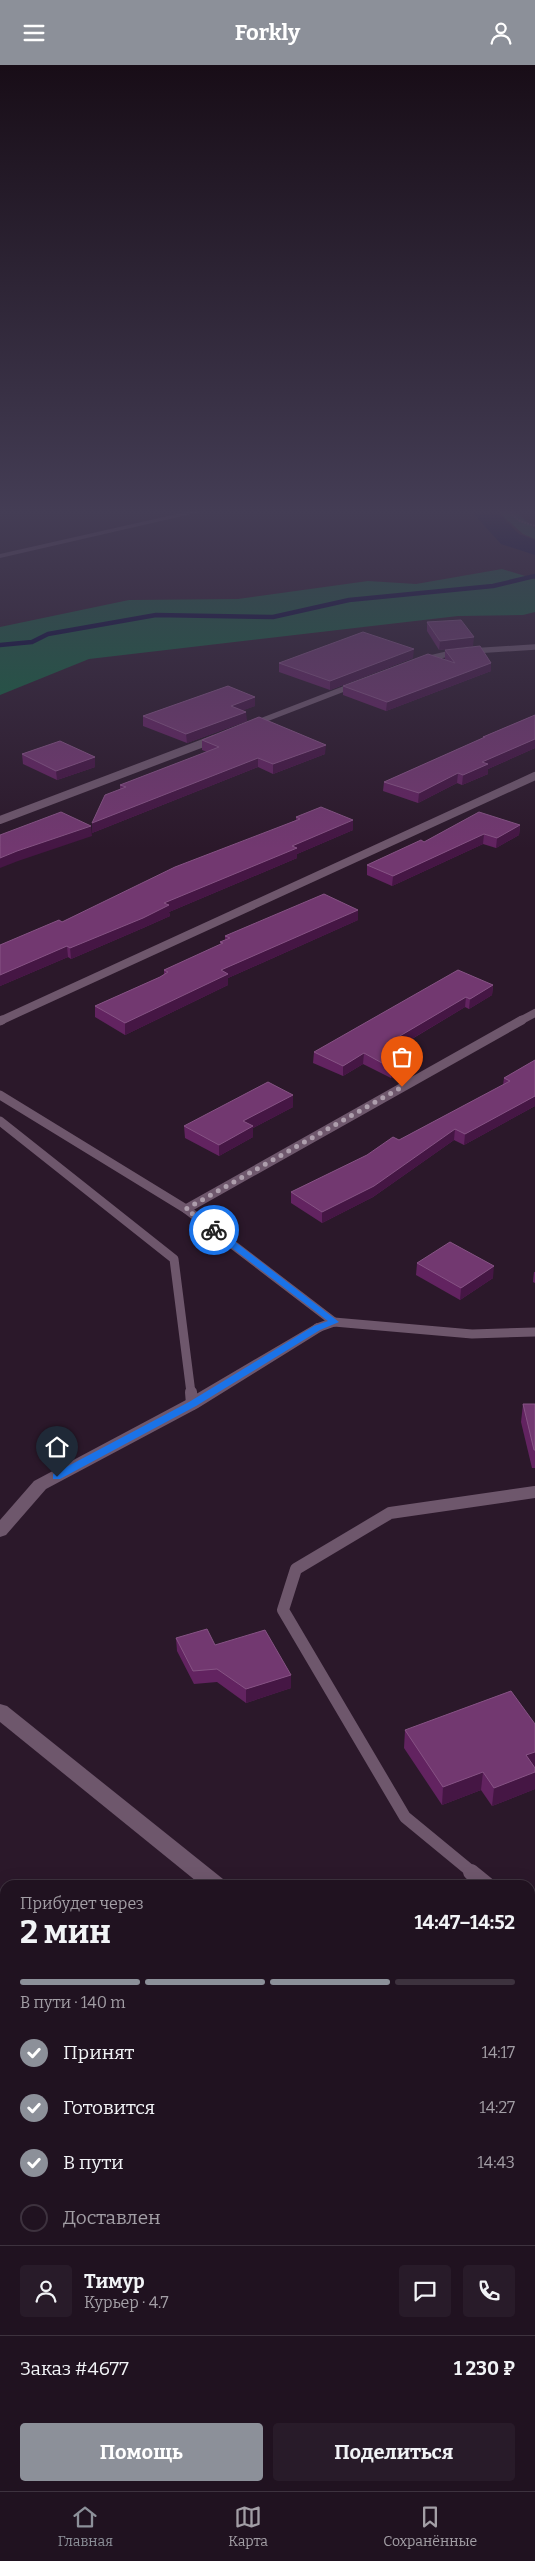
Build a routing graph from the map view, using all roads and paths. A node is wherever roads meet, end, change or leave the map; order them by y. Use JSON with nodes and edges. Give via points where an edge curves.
{"nodes":[{"id":1,"x":535,"y":647,"type":"edge"},
{"id":2,"x":414,"y":663,"type":"edge"},
{"id":3,"x":359,"y":684,"type":"edge"},
{"id":4,"x":248,"y":726,"type":"edge"},
{"id":5,"x":221,"y":736,"type":"edge"},
{"id":6,"x":535,"y":776,"type":"edge"},
{"id":7,"x":0,"y":820,"type":"edge"},
{"id":8,"x":535,"y":1013,"type":"edge"},
{"id":9,"x":0,"y":1021,"type":"edge"},
{"id":10,"x":0,"y":1095,"type":"edge"},
{"id":11,"x":0,"y":1121,"type":"edge"},
{"id":12,"x":186,"y":1209,"type":"junction"},
{"id":13,"x":334,"y":1322,"type":"junction"},
{"id":14,"x":317,"y":1328,"type":"joint"},
{"id":15,"x":535,"y":1332,"type":"edge"},
{"id":16,"x":192,"y":1404,"type":"junction"},
{"id":17,"x":535,"y":1492,"type":"edge"},
{"id":18,"x":0,"y":1531,"type":"edge"},
{"id":19,"x":0,"y":1711,"type":"edge"},
{"id":20,"x":210,"y":1880,"type":"edge"},
{"id":21,"x":481,"y":1880,"type":"edge"}],
"edges":[{"from":1,"to":2,"type":"lane","via":[[456,651]]},
{"from":3,"to":4,"type":"lane"},
{"from":5,"to":7,"type":"lane"},
{"from":6,"to":9,"type":"lane"},
{"from":8,"to":12,"type":"lane"},
{"from":10,"to":12,"type":"lane"},
{"from":11,"to":16,"type":"lane","via":[[174,1259]]},
{"from":12,"to":13,"type":"lane"},
{"from":13,"to":14,"type":"lane"},
{"from":13,"to":15,"type":"lane","via":[[472,1334]]},
{"from":14,"to":16,"type":"street"},
{"from":16,"to":18,"type":"street","via":[[40,1485]]},
{"from":17,"to":21,"type":"lane","via":[[390,1513],[296,1569],[283,1610],[405,1817]]},
{"from":19,"to":20,"type":"street"}]}
